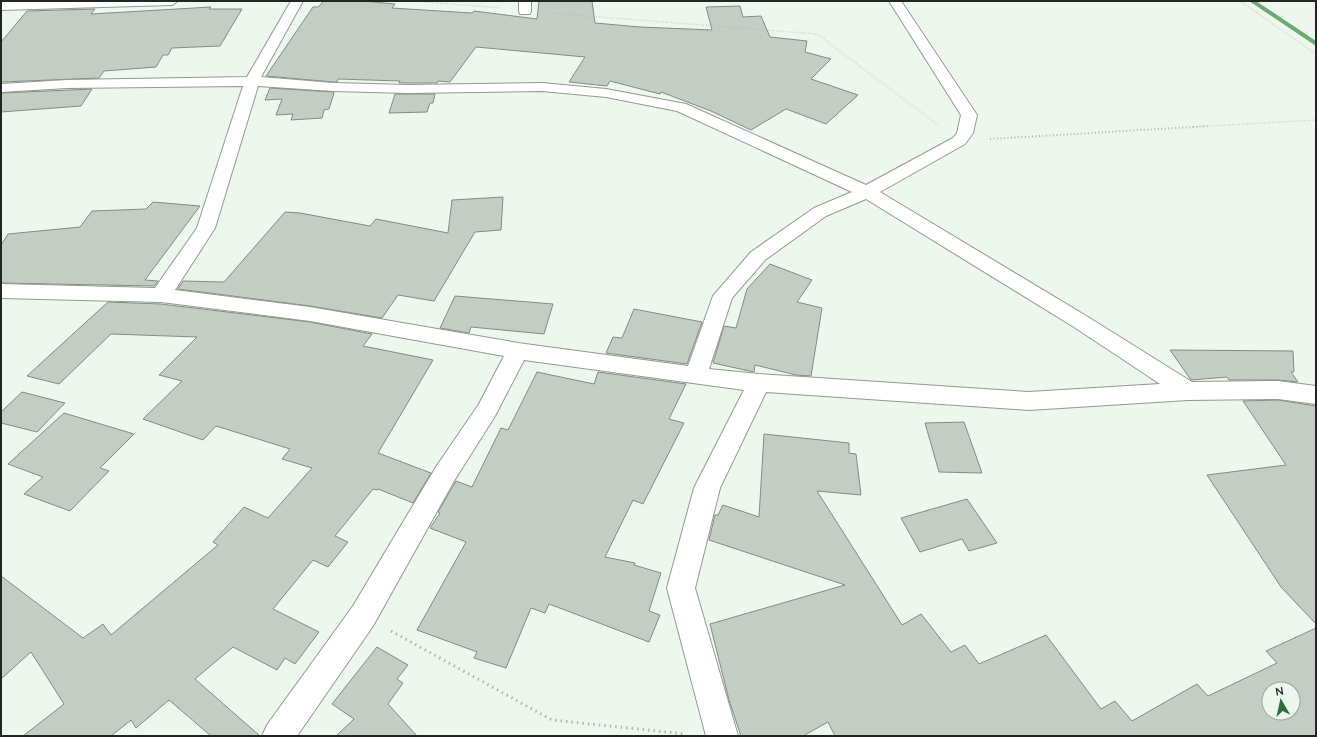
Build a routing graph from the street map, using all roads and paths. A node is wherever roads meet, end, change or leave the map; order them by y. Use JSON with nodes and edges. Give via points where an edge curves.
{"nodes":[{"id":1,"x":172,"y":1,"type":"edge"},
{"id":2,"x":297,"y":1,"type":"edge"},
{"id":3,"x":415,"y":1,"type":"edge"},
{"id":4,"x":895,"y":1,"type":"edge"},
{"id":5,"x":1240,"y":1,"type":"edge"},
{"id":6,"x":1,"y":6,"type":"edge"},
{"id":7,"x":525,"y":6,"type":"edge"},
{"id":8,"x":1316,"y":54,"type":"edge"},
{"id":9,"x":252,"y":81,"type":"junction"},
{"id":10,"x":1,"y":88,"type":"edge"},
{"id":11,"x":1316,"y":120,"type":"edge"},
{"id":12,"x":959,"y":141,"type":"junction"},
{"id":13,"x":867,"y":192,"type":"junction"},
{"id":14,"x":1,"y":291,"type":"edge"},
{"id":15,"x":161,"y":295,"type":"junction"},
{"id":16,"x":518,"y":351,"type":"junction"},
{"id":17,"x":696,"y":376,"type":"junction"},
{"id":18,"x":759,"y":383,"type":"junction"},
{"id":19,"x":1188,"y":391,"type":"junction"},
{"id":20,"x":1316,"y":395,"type":"edge"},
{"id":21,"x":364,"y":616,"type":"junction"},
{"id":22,"x":695,"y":735,"type":"edge"},
{"id":23,"x":278,"y":736,"type":"edge"},
{"id":24,"x":722,"y":736,"type":"edge"}],
"edges":[{"from":1,"to":6,"type":"street"},
{"from":2,"to":9,"type":"street"},
{"from":3,"to":7,"type":"path"},
{"from":4,"to":12,"type":"street","via":[[969,115],[965,133]]},
{"from":5,"to":8,"type":"path"},
{"from":7,"to":12,"type":"path","via":[[817,34]]},
{"from":9,"to":10,"type":"street","via":[[67,84]]},
{"from":9,"to":13,"type":"street","via":[[409,89],[542,87],[606,93],[681,107]]},
{"from":9,"to":15,"type":"street","via":[[206,228]]},
{"from":11,"to":12,"type":"path"},
{"from":12,"to":13,"type":"street"},
{"from":13,"to":17,"type":"street","via":[[820,212],[758,256],[723,296]]},
{"from":13,"to":19,"type":"street","via":[[1081,322]]},
{"from":14,"to":15,"type":"street"},
{"from":15,"to":16,"type":"street","via":[[310,314]]},
{"from":16,"to":17,"type":"street"},
{"from":16,"to":21,"type":"street","via":[[487,410],[445,474]]},
{"from":17,"to":18,"type":"street"},
{"from":18,"to":19,"type":"street","via":[[1029,401]]},
{"from":18,"to":24,"type":"street","via":[[707,488],[681,588]]},
{"from":19,"to":20,"type":"street","via":[[1278,390]]},
{"from":21,"to":22,"type":"path","via":[[552,720]]},
{"from":21,"to":23,"type":"street"}]}
